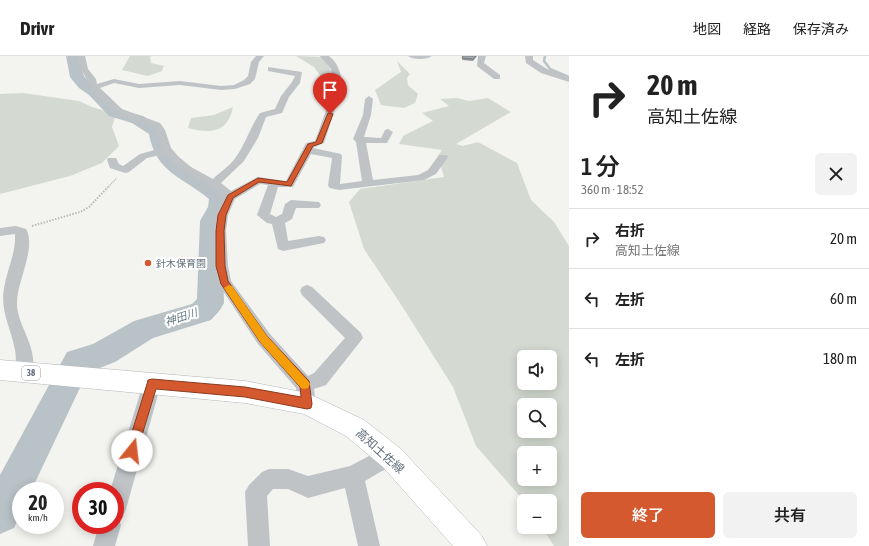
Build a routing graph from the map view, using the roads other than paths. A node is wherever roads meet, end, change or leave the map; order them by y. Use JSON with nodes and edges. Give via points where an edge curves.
{"nodes":[{"id":1,"x":81,"y":56,"type":"edge"},
{"id":2,"x":260,"y":56,"type":"edge"},
{"id":3,"x":324,"y":56,"type":"edge"},
{"id":4,"x":412,"y":56,"type":"edge"},
{"id":5,"x":428,"y":56,"type":"edge"},
{"id":6,"x":482,"y":56,"type":"edge"},
{"id":7,"x":530,"y":56,"type":"edge"},
{"id":8,"x":271,"y":69,"type":"dead end"},
{"id":9,"x":497,"y":77,"type":"dead end"},
{"id":10,"x":569,"y":80,"type":"edge"},
{"id":11,"x":94,"y":87,"type":"junction"},
{"id":12,"x":369,"y":99,"type":"dead end"},
{"id":13,"x":388,"y":132,"type":"dead end"},
{"id":14,"x":361,"y":139,"type":"junction"},
{"id":15,"x":308,"y":150,"type":"junction"},
{"id":16,"x":167,"y":151,"type":"junction"},
{"id":17,"x":443,"y":157,"type":"dead end"},
{"id":18,"x":112,"y":160,"type":"dead end"},
{"id":19,"x":215,"y":183,"type":"junction"},
{"id":20,"x":274,"y":183,"type":"junction"},
{"id":21,"x":368,"y":184,"type":"junction"},
{"id":22,"x":230,"y":197,"type":"junction"},
{"id":23,"x":315,"y":205,"type":"dead end"},
{"id":24,"x":278,"y":221,"type":"junction"},
{"id":25,"x":0,"y":232,"type":"edge"},
{"id":26,"x":319,"y":240,"type":"dead end"},
{"id":27,"x":307,"y":291,"type":"dead end"},
{"id":28,"x":0,"y":370,"type":"edge"},
{"id":29,"x":24,"y":372,"type":"junction"},
{"id":30,"x":152,"y":384,"type":"junction"},
{"id":31,"x":306,"y":394,"type":"junction"},
{"id":32,"x":392,"y":458,"type":"junction"},
{"id":33,"x":353,"y":476,"type":"junction"},
{"id":34,"x":123,"y":482,"type":"edge"},
{"id":35,"x":107,"y":534,"type":"edge"},
{"id":36,"x":104,"y":546,"type":"edge"},
{"id":37,"x":259,"y":546,"type":"edge"},
{"id":38,"x":369,"y":546,"type":"edge"},
{"id":39,"x":472,"y":546,"type":"edge"}],
"edges":[{"from":1,"to":11,"type":"street","via":[[84,69],[92,79]]},
{"from":2,"to":11,"type":"street","via":[[255,62],[252,77],[235,87],[221,88],[180,83],[139,86],[114,81]]},
{"from":3,"to":15,"type":"street","via":[[336,70],[339,97],[332,105],[319,143],[310,145]]},
{"from":4,"to":5,"type":"street"},
{"from":6,"to":9,"type":"street","via":[[480,64]]},
{"from":7,"to":10,"type":"street","via":[[529,61],[534,66]]},
{"from":8,"to":19,"type":"street","via":[[299,74],[296,83],[285,96],[279,111],[263,115],[239,161]]},
{"from":11,"to":16,"type":"street","via":[[124,114],[151,122],[160,129]]},
{"from":12,"to":14,"type":"street","via":[[367,114],[358,133],[358,139]]},
{"from":13,"to":14,"type":"street","via":[[384,141]]},
{"from":14,"to":21,"type":"street"},
{"from":15,"to":20,"type":"street","via":[[289,185]]},
{"from":15,"to":21,"type":"street","via":[[337,156],[334,186]]},
{"from":16,"to":18,"type":"street","via":[[145,155],[125,170],[114,166]]},
{"from":16,"to":19,"type":"street","via":[[183,166]]},
{"from":17,"to":21,"type":"street","via":[[432,172],[420,178]]},
{"from":19,"to":22,"type":"street"},
{"from":20,"to":22,"type":"street","via":[[258,180]]},
{"from":20,"to":24,"type":"street","via":[[263,215]]},
{"from":22,"to":31,"type":"street","via":[[222,215],[220,231],[224,282]]},
{"from":23,"to":24,"type":"street","via":[[291,204],[288,216]]},
{"from":24,"to":26,"type":"street","via":[[282,246]]},
{"from":25,"to":29,"type":"street","via":[[21,232],[19,263],[10,287],[9,305],[24,351]]},
{"from":27,"to":31,"type":"street","via":[[355,338]]},
{"from":28,"to":29,"type":"main road","name":"高知土佐線","number":"38"},
{"from":29,"to":30,"type":"main road","name":"高知土佐線","number":"38"},
{"from":30,"to":31,"type":"main road","name":"高知土佐線","number":"38"},
{"from":30,"to":34,"type":"street"},
{"from":31,"to":32,"type":"main road","name":"高知土佐線","number":"38"},
{"from":32,"to":33,"type":"street","via":[[378,462]]},
{"from":32,"to":39,"type":"main road","name":"高知土佐線","number":"38"},
{"from":33,"to":37,"type":"street","via":[[308,487],[288,479],[269,479],[256,492]]},
{"from":33,"to":38,"type":"street"},
{"from":35,"to":36,"type":"street"}]}
